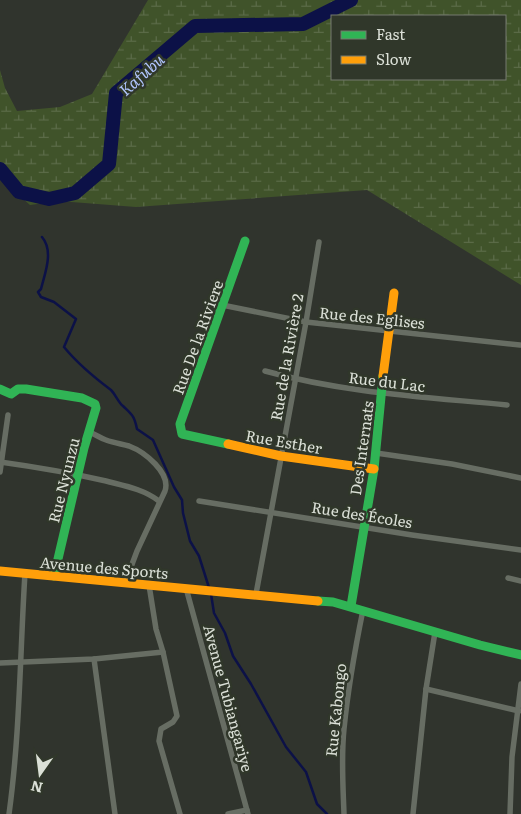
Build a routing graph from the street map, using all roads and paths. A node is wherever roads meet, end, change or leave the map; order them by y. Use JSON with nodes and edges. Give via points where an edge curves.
{"nodes":[{"id":1,"x":245,"y":241,"type":"dead end"},
{"id":2,"x":319,"y":242,"type":"dead end"},
{"id":3,"x":394,"y":293,"type":"dead end"},
{"id":4,"x":222,"y":305,"type":"junction"},
{"id":5,"x":306,"y":322,"type":"junction"},
{"id":6,"x":388,"y":330,"type":"junction"},
{"id":7,"x":520,"y":345,"type":"edge"},
{"id":8,"x":266,"y":371,"type":"dead end"},
{"id":9,"x":294,"y":380,"type":"junction"},
{"id":10,"x":0,"y":389,"type":"edge"},
{"id":11,"x":382,"y":394,"type":"junction"},
{"id":12,"x":507,"y":405,"type":"dead end"},
{"id":13,"x":8,"y":416,"type":"dead end"},
{"id":14,"x":89,"y":432,"type":"junction"},
{"id":15,"x":190,"y":436,"type":"joint"},
{"id":16,"x":376,"y":453,"type":"junction"},
{"id":17,"x":281,"y":456,"type":"junction"},
{"id":18,"x":0,"y":463,"type":"edge"},
{"id":19,"x":374,"y":469,"type":"junction"},
{"id":20,"x":0,"y":472,"type":"edge"},
{"id":21,"x":77,"y":475,"type":"junction"},
{"id":22,"x":521,"y":478,"type":"edge"},
{"id":23,"x":159,"y":501,"type":"junction"},
{"id":24,"x":199,"y":501,"type":"dead end"},
{"id":25,"x":272,"y":512,"type":"junction"},
{"id":26,"x":363,"y":527,"type":"junction"},
{"id":27,"x":521,"y":550,"type":"edge"},
{"id":28,"x":0,"y":571,"type":"edge"},
{"id":29,"x":25,"y":573,"type":"junction"},
{"id":30,"x":54,"y":576,"type":"junction"},
{"id":31,"x":508,"y":578,"type":"dead end"},
{"id":32,"x":521,"y":581,"type":"edge"},
{"id":33,"x":125,"y":583,"type":"junction"},
{"id":34,"x":149,"y":585,"type":"junction"},
{"id":35,"x":186,"y":588,"type":"junction"},
{"id":36,"x":256,"y":594,"type":"junction"},
{"id":37,"x":351,"y":606,"type":"junction"},
{"id":38,"x":363,"y":610,"type":"junction"},
{"id":39,"x":435,"y":632,"type":"junction"},
{"id":40,"x":163,"y":652,"type":"junction"},
{"id":41,"x":521,"y":655,"type":"edge"},
{"id":42,"x":94,"y":659,"type":"junction"},
{"id":43,"x":19,"y":662,"type":"junction"},
{"id":44,"x":0,"y":664,"type":"edge"},
{"id":45,"x":521,"y":684,"type":"edge"},
{"id":46,"x":426,"y":689,"type":"junction"},
{"id":47,"x":519,"y":711,"type":"edge"},
{"id":48,"x":247,"y":812,"type":"edge"},
{"id":49,"x":9,"y":814,"type":"edge"},
{"id":50,"x":115,"y":814,"type":"edge"},
{"id":51,"x":180,"y":814,"type":"edge"},
{"id":52,"x":228,"y":814,"type":"edge"},
{"id":53,"x":344,"y":814,"type":"edge"},
{"id":54,"x":413,"y":814,"type":"edge"},
{"id":55,"x":510,"y":814,"type":"edge"}],
"edges":[{"from":1,"to":4,"type":"street","name":"Rue De la Riviere"},
{"from":2,"to":5,"type":"street","name":"Rue de la Rivière 2"},
{"from":3,"to":6,"type":"street","name":"Des Internats"},
{"from":4,"to":5,"type":"street","name":"Rue des Eglises"},
{"from":4,"to":15,"type":"street","name":"Rue De la Riviere","via":[[180,424],[182,434]]},
{"from":5,"to":6,"type":"street","name":"Rue des Eglises"},
{"from":5,"to":9,"type":"street","name":"Rue de la Rivière 2"},
{"from":6,"to":7,"type":"street","name":"Rue des Eglises"},
{"from":6,"to":11,"type":"street","name":"Des Internats"},
{"from":8,"to":9,"type":"street","name":"Rue du Lac"},
{"from":9,"to":11,"type":"street","name":"Rue du Lac"},
{"from":9,"to":17,"type":"street","name":"Rue de la Rivière 2"},
{"from":10,"to":14,"type":"street","name":"Rue Nyunzu","via":[[10,394],[26,389],[82,398],[96,404]]},
{"from":11,"to":12,"type":"street","name":"Rue du Lac"},
{"from":11,"to":16,"type":"street","name":"Des Internats"},
{"from":13,"to":18,"type":"street"},
{"from":14,"to":21,"type":"street","name":"Rue Nyunzu"},
{"from":14,"to":23,"type":"street","via":[[131,447],[162,472],[167,486]]},
{"from":15,"to":17,"type":"street","name":"Rue Esther"},
{"from":16,"to":19,"type":"street","name":"Des Internats"},
{"from":16,"to":22,"type":"street"},
{"from":17,"to":19,"type":"street","name":"Rue Esther"},
{"from":17,"to":25,"type":"street","name":"Rue de la Rivière 2"},
{"from":18,"to":20,"type":"street"},
{"from":18,"to":21,"type":"street"},
{"from":19,"to":26,"type":"street","name":"Des Internats"},
{"from":21,"to":23,"type":"street","via":[[138,489]]},
{"from":21,"to":30,"type":"street","name":"Rue Nyunzu"},
{"from":23,"to":33,"type":"street"},
{"from":24,"to":25,"type":"street","name":"Rue des Écoles"},
{"from":25,"to":26,"type":"street","name":"Rue des Écoles"},
{"from":25,"to":36,"type":"street","name":"Rue de la Rivière 2"},
{"from":26,"to":27,"type":"street","name":"Rue des Écoles"},
{"from":26,"to":37,"type":"street","name":"Des Internats"},
{"from":28,"to":29,"type":"street","name":"Avenue des Sports"},
{"from":29,"to":30,"type":"street","name":"Avenue des Sports"},
{"from":29,"to":43,"type":"street"},
{"from":30,"to":33,"type":"street","name":"Avenue des Sports"},
{"from":31,"to":32,"type":"street"},
{"from":33,"to":34,"type":"street","name":"Avenue des Sports"},
{"from":34,"to":35,"type":"street","name":"Avenue des Sports"},
{"from":34,"to":40,"type":"street"},
{"from":35,"to":36,"type":"street","name":"Avenue des Sports"},
{"from":35,"to":48,"type":"street","name":"Avenue Tubiangariye"},
{"from":36,"to":37,"type":"street"},
{"from":37,"to":38,"type":"street"},
{"from":38,"to":39,"type":"street"},
{"from":38,"to":53,"type":"street","name":"Rue Kabongo","via":[[344,729]]},
{"from":39,"to":41,"type":"street"},
{"from":39,"to":46,"type":"street"},
{"from":40,"to":42,"type":"street"},
{"from":40,"to":51,"type":"street","via":[[177,716],[161,729],[159,741]]},
{"from":42,"to":43,"type":"street"},
{"from":42,"to":50,"type":"street"},
{"from":43,"to":44,"type":"street"},
{"from":43,"to":49,"type":"street","via":[[15,766]]},
{"from":45,"to":47,"type":"street"},
{"from":46,"to":47,"type":"street"},
{"from":46,"to":54,"type":"street"},
{"from":47,"to":55,"type":"street","via":[[512,757]]},
{"from":48,"to":52,"type":"street"}]}
